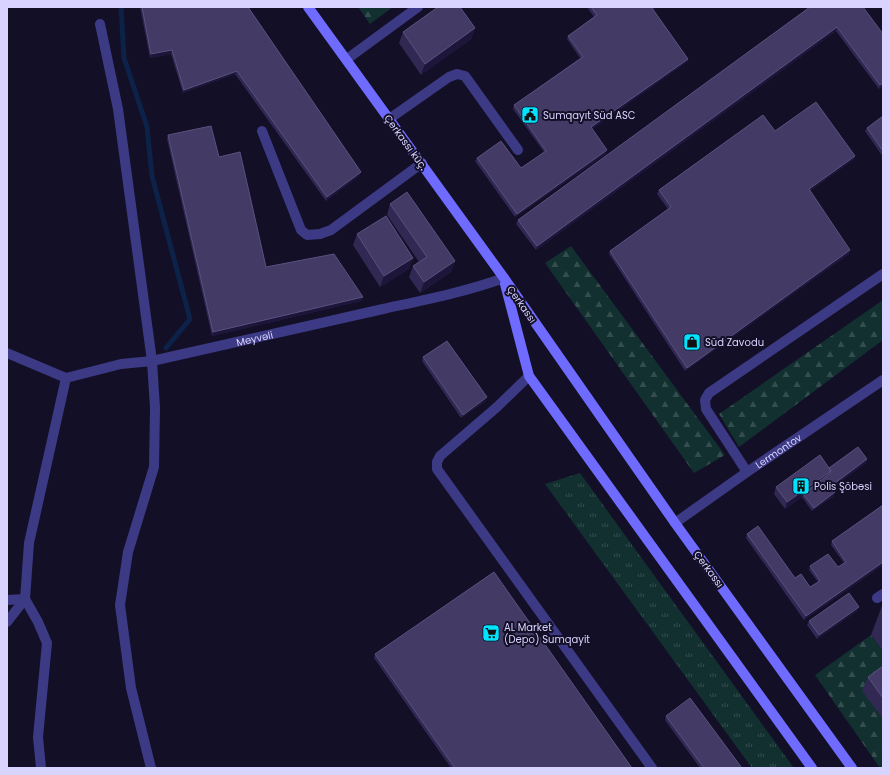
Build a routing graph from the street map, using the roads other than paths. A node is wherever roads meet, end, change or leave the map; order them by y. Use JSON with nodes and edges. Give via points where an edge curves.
{"nodes":[{"id":1,"x":308,"y":7,"type":"edge"},
{"id":2,"x":418,"y":7,"type":"edge"},
{"id":3,"x":100,"y":24,"type":"dead end"},
{"id":4,"x":347,"y":59,"type":"junction"},
{"id":5,"x":389,"y":119,"type":"junction"},
{"id":6,"x":262,"y":131,"type":"dead end"},
{"id":7,"x":518,"y":150,"type":"dead end"},
{"id":8,"x":422,"y":163,"type":"junction"},
{"id":9,"x":883,"y":274,"type":"edge"},
{"id":10,"x":504,"y":278,"type":"junction"},
{"id":11,"x":7,"y":353,"type":"edge"},
{"id":12,"x":152,"y":361,"type":"junction"},
{"id":13,"x":529,"y":376,"type":"junction"},
{"id":14,"x":66,"y":378,"type":"junction"},
{"id":15,"x":881,"y":385,"type":"edge"},
{"id":16,"x":747,"y":472,"type":"junction"},
{"id":17,"x":675,"y":523,"type":"junction"},
{"id":18,"x":25,"y":599,"type":"junction"},
{"id":19,"x":7,"y":600,"type":"edge"},
{"id":20,"x":7,"y":622,"type":"edge"},
{"id":21,"x":42,"y":768,"type":"edge"},
{"id":22,"x":151,"y":768,"type":"edge"},
{"id":23,"x":652,"y":768,"type":"edge"},
{"id":24,"x":812,"y":768,"type":"edge"},
{"id":25,"x":852,"y":768,"type":"edge"}],
"edges":[{"from":1,"to":4,"type":"street","name":"Çerkassı küç."},
{"from":2,"to":4,"type":"street"},
{"from":3,"to":12,"type":"street","via":[[118,109]]},
{"from":4,"to":5,"type":"street","name":"Çerkassı küç."},
{"from":5,"to":7,"type":"street","via":[[449,77],[458,74],[465,76]]},
{"from":5,"to":8,"type":"street","name":"Çerkassı küç."},
{"from":6,"to":8,"type":"street","via":[[301,230],[307,235],[330,230]]},
{"from":8,"to":10,"type":"street","name":"Çerkassı küç."},
{"from":9,"to":16,"type":"street","via":[[709,393],[705,400],[706,408]]},
{"from":10,"to":12,"type":"street","name":"Meyvəli","via":[[440,296]]},
{"from":10,"to":13,"type":"street","name":"Çerkassı"},
{"from":10,"to":17,"type":"street","name":"Çerkassı"},
{"from":11,"to":14,"type":"street"},
{"from":12,"to":14,"type":"street","name":"Meyvəli","via":[[121,364]]},
{"from":12,"to":22,"type":"street","via":[[155,408],[154,467],[128,552],[120,605],[131,688]]},
{"from":13,"to":23,"type":"street","via":[[440,456],[437,470]]},
{"from":13,"to":24,"type":"street","name":"Çerkassı"},
{"from":14,"to":18,"type":"street","via":[[28,542]]},
{"from":15,"to":16,"type":"street","name":"Lermontov"},
{"from":16,"to":17,"type":"street","name":"Lermontov"},
{"from":17,"to":25,"type":"street","name":"Çerkassı"},
{"from":18,"to":19,"type":"street"},
{"from":18,"to":20,"type":"street"},
{"from":18,"to":21,"type":"street","via":[[47,643],[38,737]]}]}
